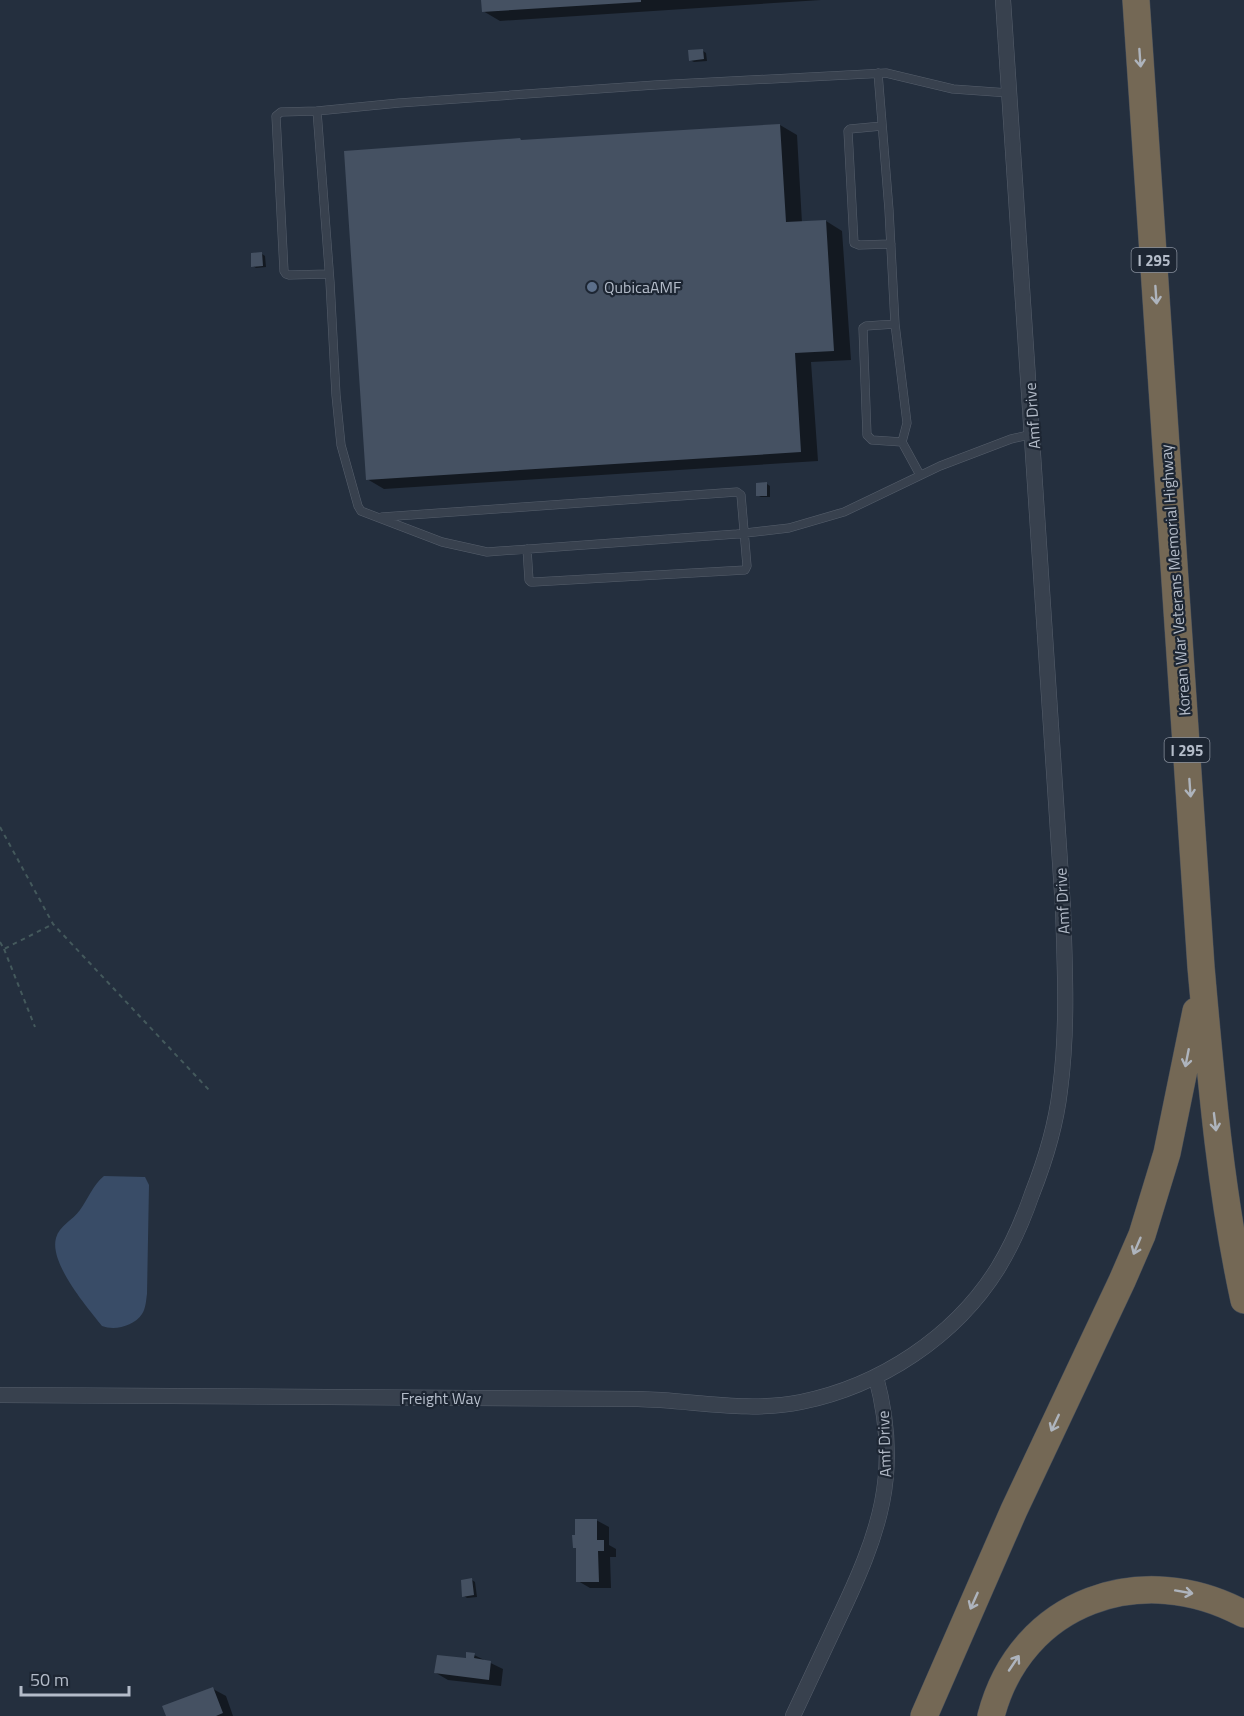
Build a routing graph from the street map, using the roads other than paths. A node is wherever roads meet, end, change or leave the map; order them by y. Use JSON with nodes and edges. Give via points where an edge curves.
{"nodes":[{"id":1,"x":1003,"y":0,"type":"edge"},
{"id":2,"x":1136,"y":0,"type":"edge"},
{"id":3,"x":878,"y":73,"type":"junction"},
{"id":4,"x":1009,"y":93,"type":"junction"},
{"id":5,"x":317,"y":111,"type":"junction"},
{"id":6,"x":882,"y":126,"type":"junction"},
{"id":7,"x":891,"y":244,"type":"junction"},
{"id":8,"x":329,"y":274,"type":"junction"},
{"id":9,"x":895,"y":324,"type":"junction"},
{"id":10,"x":1033,"y":434,"type":"junction"},
{"id":11,"x":902,"y":442,"type":"junction"},
{"id":12,"x":920,"y":475,"type":"junction"},
{"id":13,"x":379,"y":518,"type":"junction"},
{"id":14,"x":745,"y":533,"type":"junction"},
{"id":15,"x":527,"y":549,"type":"junction"},
{"id":16,"x":1202,"y":980,"type":"junction"},
{"id":17,"x":1244,"y":1300,"type":"edge"},
{"id":18,"x":876,"y":1377,"type":"junction"},
{"id":19,"x":0,"y":1395,"type":"edge"},
{"id":20,"x":1244,"y":1614,"type":"edge"},
{"id":21,"x":793,"y":1716,"type":"edge"},
{"id":22,"x":924,"y":1716,"type":"edge"},
{"id":23,"x":991,"y":1716,"type":"edge"}],
"edges":[{"from":1,"to":4,"type":"street","name":"Amf Drive"},
{"from":2,"to":16,"type":"highway","name":"Korean War Veterans Memorial Highway","number":"I 295","one_way":true},
{"from":3,"to":4,"type":"lane","via":[[953,89]]},
{"from":3,"to":5,"type":"lane","via":[[655,85]]},
{"from":3,"to":6,"type":"lane"},
{"from":4,"to":10,"type":"street","name":"Amf Drive"},
{"from":5,"to":8,"type":"lane"},
{"from":5,"to":8,"type":"lane","via":[[281,112],[276,116],[284,271],[289,275]]},
{"from":6,"to":7,"type":"lane"},
{"from":6,"to":7,"type":"lane","via":[[848,131],[854,243]]},
{"from":7,"to":9,"type":"lane"},
{"from":8,"to":13,"type":"lane","via":[[341,445],[358,506]]},
{"from":9,"to":11,"type":"lane","via":[[907,423]]},
{"from":9,"to":11,"type":"lane","via":[[863,328],[867,435],[872,440]]},
{"from":10,"to":12,"type":"lane"},
{"from":10,"to":18,"type":"street","name":"Amf Drive","via":[[1063,908],[1066,1008],[1060,1092],[1040,1176],[998,1268],[957,1320]]},
{"from":11,"to":12,"type":"lane"},
{"from":12,"to":14,"type":"lane","via":[[844,512],[789,528]]},
{"from":13,"to":14,"type":"lane","via":[[736,492],[741,495]]},
{"from":13,"to":15,"type":"lane","via":[[442,542],[487,552]]},
{"from":14,"to":15,"type":"lane"},
{"from":14,"to":15,"type":"lane","via":[[745,570],[531,582]]},
{"from":16,"to":17,"type":"highway","name":"Korean War Veterans Memorial Highway","number":"I 295","one_way":true,"via":[[1221,1170]]},
{"from":16,"to":22,"type":"highway","one_way":true,"via":[[1167,1153],[1142,1234]]},
{"from":18,"to":19,"type":"street","name":"Freight Way","via":[[801,1402],[754,1407],[666,1400]]},
{"from":18,"to":21,"type":"street","name":"Amf Drive","via":[[885,1413],[887,1473],[875,1535],[860,1576]]},
{"from":23,"to":20,"type":"highway","one_way":true,"via":[[1016,1659],[1052,1622],[1084,1603],[1130,1590],[1158,1589],[1200,1596]]}]}
